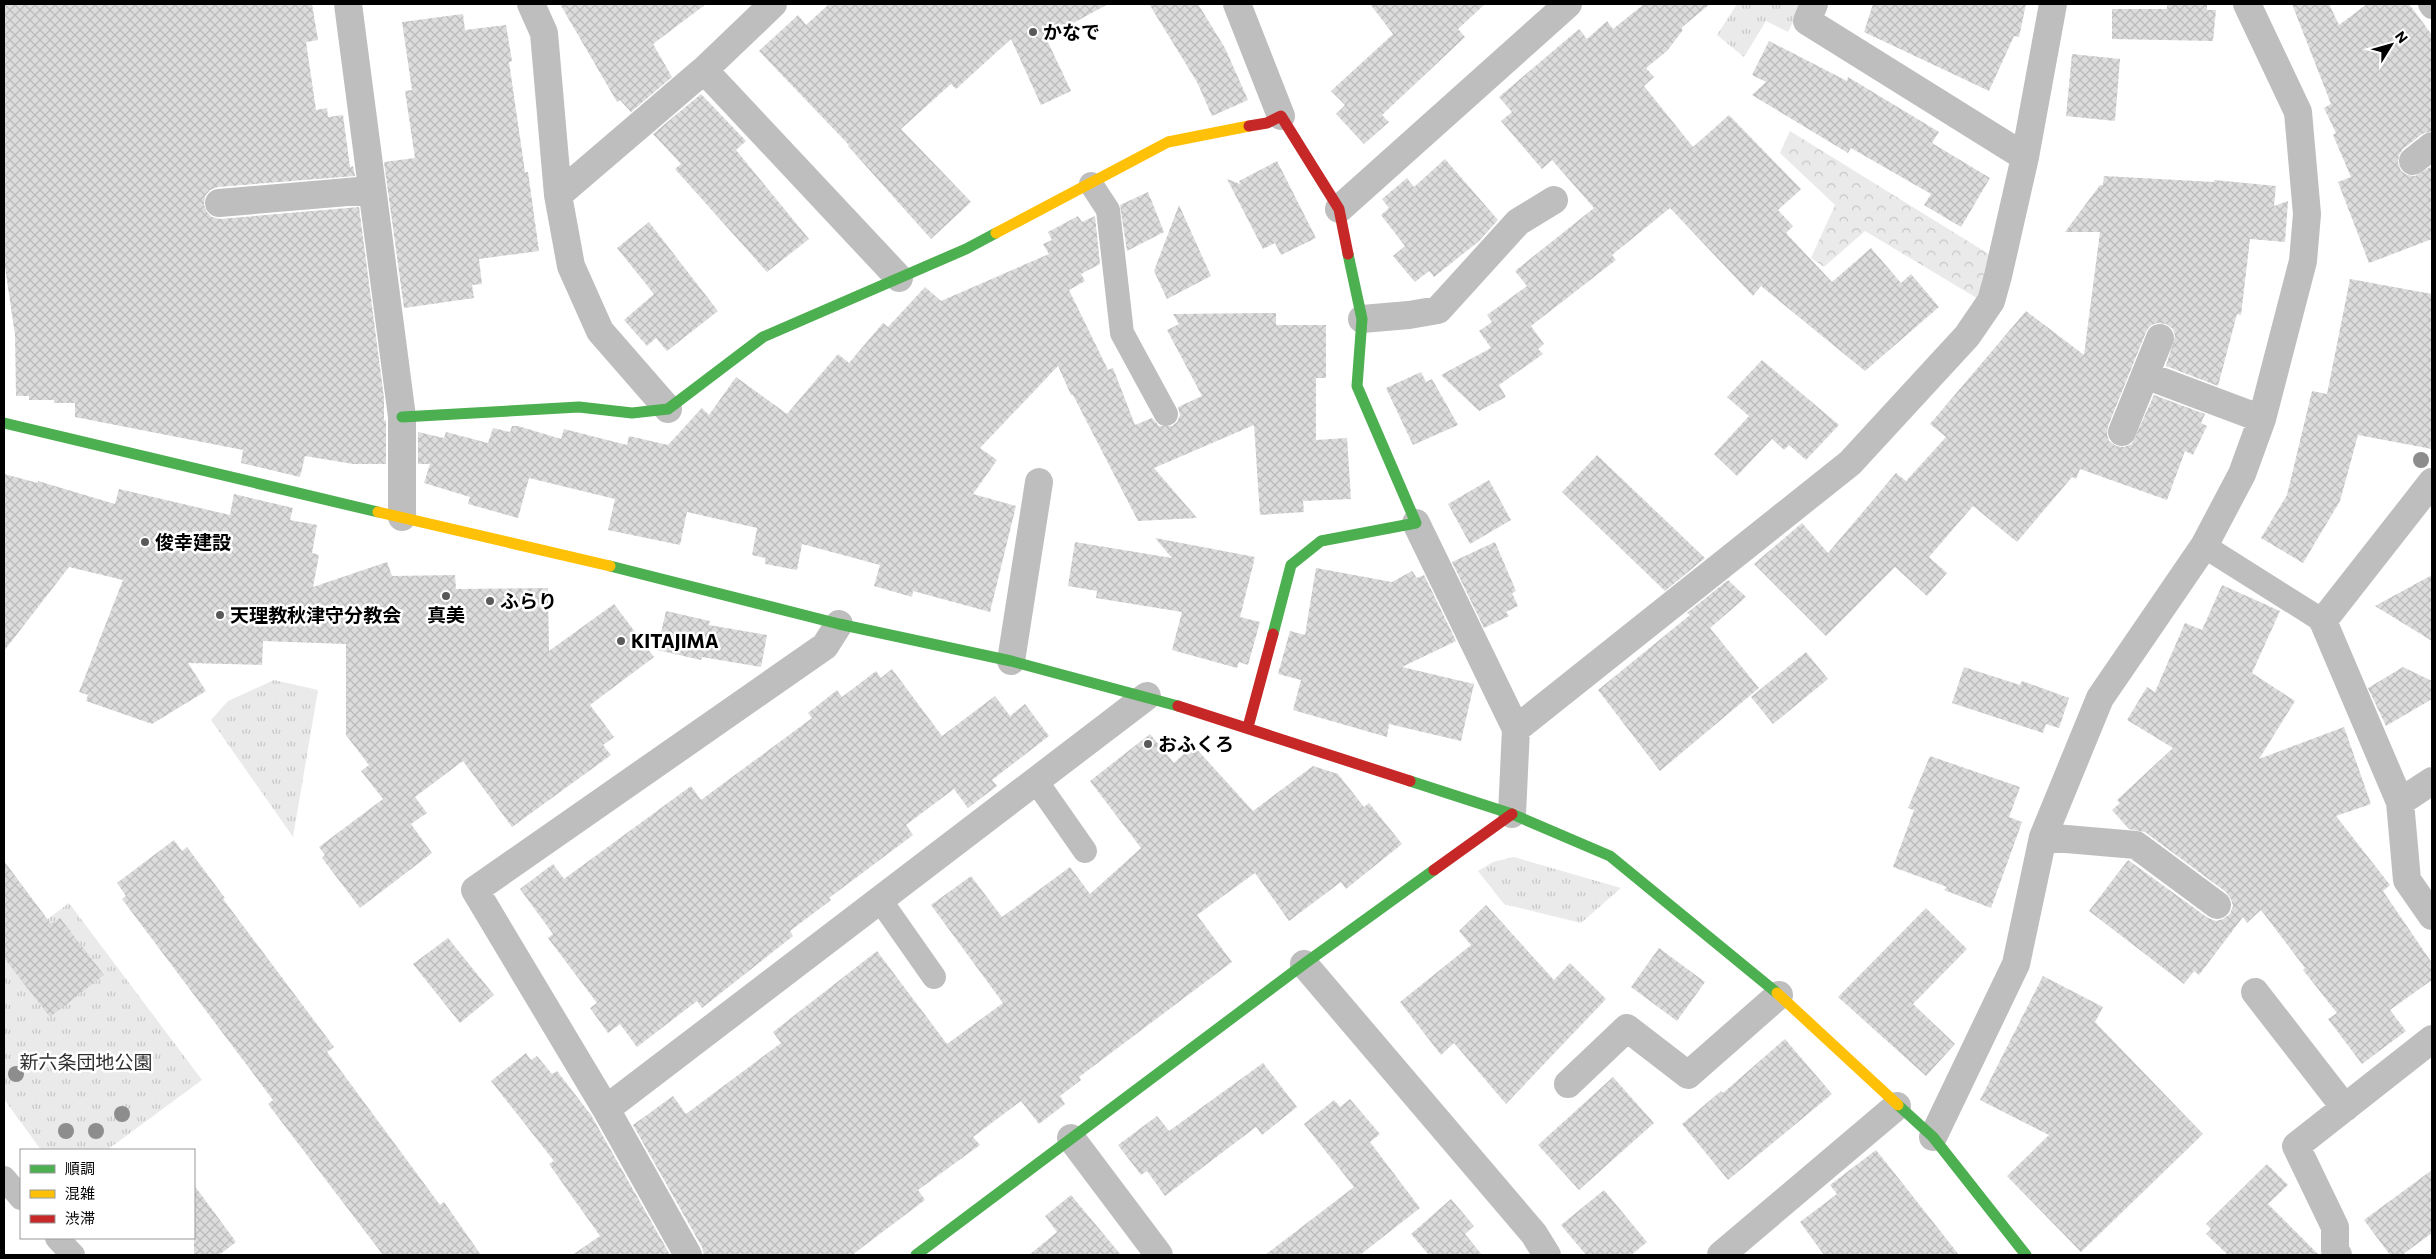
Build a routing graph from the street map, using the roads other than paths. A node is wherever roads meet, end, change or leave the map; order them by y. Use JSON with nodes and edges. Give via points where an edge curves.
{"nodes":[{"id":1,"x":348,"y":4,"type":"edge"},
{"id":2,"x":531,"y":4,"type":"edge"},
{"id":3,"x":773,"y":4,"type":"edge"},
{"id":4,"x":1237,"y":4,"type":"edge"},
{"id":5,"x":1568,"y":4,"type":"edge"},
{"id":6,"x":1814,"y":4,"type":"edge"},
{"id":7,"x":2053,"y":4,"type":"edge"},
{"id":8,"x":2248,"y":4,"type":"edge"},
{"id":9,"x":2430,"y":4,"type":"edge"},
{"id":10,"x":2432,"y":7,"type":"edge"},
{"id":11,"x":704,"y":70,"type":"junction"},
{"id":12,"x":1282,"y":116,"type":"junction"},
{"id":13,"x":2025,"y":157,"type":"junction"},
{"id":14,"x":1091,"y":184,"type":"junction"},
{"id":15,"x":371,"y":190,"type":"junction"},
{"id":16,"x":558,"y":195,"type":"junction"},
{"id":17,"x":1554,"y":200,"type":"dead end"},
{"id":18,"x":219,"y":203,"type":"dead end"},
{"id":19,"x":1339,"y":209,"type":"junction"},
{"id":20,"x":899,"y":278,"type":"junction"},
{"id":21,"x":1362,"y":318,"type":"junction"},
{"id":22,"x":2160,"y":338,"type":"dead end"},
{"id":23,"x":2145,"y":375,"type":"junction"},
{"id":24,"x":668,"y":409,"type":"junction"},
{"id":25,"x":1166,"y":414,"type":"dead end"},
{"id":26,"x":402,"y":417,"type":"junction"},
{"id":27,"x":2262,"y":419,"type":"junction"},
{"id":28,"x":4,"y":423,"type":"edge"},
{"id":29,"x":2122,"y":432,"type":"dead end"},
{"id":30,"x":1039,"y":482,"type":"dead end"},
{"id":31,"x":2432,"y":482,"type":"edge"},
{"id":32,"x":402,"y":517,"type":"junction"},
{"id":33,"x":1416,"y":523,"type":"junction"},
{"id":34,"x":2204,"y":546,"type":"junction"},
{"id":35,"x":2323,"y":621,"type":"junction"},
{"id":36,"x":839,"y":624,"type":"junction"},
{"id":37,"x":1011,"y":661,"type":"junction"},
{"id":38,"x":1147,"y":696,"type":"junction"},
{"id":39,"x":1248,"y":727,"type":"junction"},
{"id":40,"x":1516,"y":729,"type":"junction"},
{"id":41,"x":1036,"y":781,"type":"junction"},
{"id":42,"x":2432,"y":781,"type":"edge"},
{"id":43,"x":2400,"y":802,"type":"junction"},
{"id":44,"x":1512,"y":814,"type":"junction"},
{"id":45,"x":2043,"y":837,"type":"junction"},
{"id":46,"x":1085,"y":851,"type":"dead end"},
{"id":47,"x":880,"y":900,"type":"junction"},
{"id":48,"x":2217,"y":905,"type":"dead end"},
{"id":49,"x":2432,"y":916,"type":"edge"},
{"id":50,"x":1304,"y":964,"type":"junction"},
{"id":51,"x":934,"y":977,"type":"dead end"},
{"id":52,"x":2255,"y":992,"type":"dead end"},
{"id":53,"x":1779,"y":994,"type":"junction"},
{"id":54,"x":2432,"y":1039,"type":"edge"},
{"id":55,"x":1568,"y":1084,"type":"dead end"},
{"id":56,"x":1897,"y":1106,"type":"junction"},
{"id":57,"x":2345,"y":1108,"type":"junction"},
{"id":58,"x":606,"y":1109,"type":"junction"},
{"id":59,"x":1933,"y":1137,"type":"junction"},
{"id":60,"x":1071,"y":1138,"type":"junction"},
{"id":61,"x":4,"y":1178,"type":"edge"},
{"id":62,"x":20,"y":1197,"type":"edge"},
{"id":63,"x":58,"y":1239,"type":"edge"},
{"id":64,"x":72,"y":1255,"type":"edge"},
{"id":65,"x":688,"y":1255,"type":"edge"},
{"id":66,"x":916,"y":1255,"type":"edge"},
{"id":67,"x":1159,"y":1255,"type":"edge"},
{"id":68,"x":1547,"y":1255,"type":"edge"},
{"id":69,"x":1722,"y":1255,"type":"edge"},
{"id":70,"x":2026,"y":1255,"type":"edge"},
{"id":71,"x":2338,"y":1255,"type":"edge"}],
"edges":[{"from":1,"to":15,"type":"street"},
{"from":2,"to":16,"type":"street","via":[[544,33]]},
{"from":3,"to":11,"type":"street"},
{"from":4,"to":12,"type":"street"},
{"from":5,"to":19,"type":"street"},
{"from":6,"to":13,"type":"street","via":[[1807,21]]},
{"from":7,"to":13,"type":"street"},
{"from":8,"to":27,"type":"street","via":[[2298,112],[2307,214],[2303,261]]},
{"from":9,"to":10,"type":"lane"},
{"from":11,"to":16,"type":"street"},
{"from":11,"to":20,"type":"street"},
{"from":12,"to":14,"type":"street","via":[[1267,123],[1168,142]]},
{"from":12,"to":19,"type":"street"},
{"from":13,"to":40,"type":"street","via":[[1991,300],[1967,336],[1850,463]]},
{"from":14,"to":20,"type":"street","via":[[966,249]]},
{"from":14,"to":25,"type":"lane","via":[[1108,210],[1122,333]]},
{"from":15,"to":18,"type":"street"},
{"from":15,"to":26,"type":"street"},
{"from":16,"to":24,"type":"street","via":[[571,266],[600,331]]},
{"from":17,"to":21,"type":"street","via":[[1518,222],[1438,310]]},
{"from":19,"to":21,"type":"street"},
{"from":20,"to":24,"type":"street","via":[[762,338]]},
{"from":21,"to":33,"type":"street","via":[[1357,386]]},
{"from":22,"to":23,"type":"street"},
{"from":23,"to":27,"type":"street"},
{"from":23,"to":29,"type":"street"},
{"from":24,"to":26,"type":"street","via":[[632,413],[579,407]]},
{"from":26,"to":32,"type":"street"},
{"from":27,"to":34,"type":"street","via":[[2242,474]]},
{"from":28,"to":32,"type":"street"},
{"from":30,"to":37,"type":"street"},
{"from":31,"to":35,"type":"street"},
{"from":32,"to":36,"type":"street"},
{"from":33,"to":39,"type":"street","via":[[1321,541],[1291,565]]},
{"from":33,"to":40,"type":"street"},
{"from":34,"to":35,"type":"lane"},
{"from":34,"to":45,"type":"street","via":[[2100,698]]},
{"from":35,"to":43,"type":"street"},
{"from":36,"to":37,"type":"street"},
{"from":36,"to":58,"type":"street","via":[[825,646],[475,890]]},
{"from":37,"to":38,"type":"street"},
{"from":38,"to":39,"type":"street"},
{"from":38,"to":41,"type":"street"},
{"from":39,"to":44,"type":"street"},
{"from":40,"to":44,"type":"street"},
{"from":41,"to":46,"type":"lane"},
{"from":41,"to":47,"type":"street"},
{"from":42,"to":43,"type":"street"},
{"from":43,"to":49,"type":"street","via":[[2407,880]]},
{"from":44,"to":50,"type":"street"},
{"from":44,"to":53,"type":"street","via":[[1610,856]]},
{"from":45,"to":48,"type":"street","via":[[2136,845]]},
{"from":45,"to":59,"type":"street","via":[[2016,964]]},
{"from":47,"to":51,"type":"lane"},
{"from":47,"to":58,"type":"street"},
{"from":50,"to":60,"type":"street"},
{"from":50,"to":68,"type":"street","via":[[1534,1234]]},
{"from":52,"to":57,"type":"street"},
{"from":53,"to":55,"type":"street","via":[[1688,1075],[1627,1028]]},
{"from":53,"to":56,"type":"street"},
{"from":54,"to":57,"type":"street"},
{"from":56,"to":59,"type":"street"},
{"from":56,"to":69,"type":"street"},
{"from":57,"to":71,"type":"street","via":[[2296,1146],[2334,1227]]},
{"from":58,"to":65,"type":"street"},
{"from":59,"to":70,"type":"street"},
{"from":60,"to":66,"type":"street"},
{"from":60,"to":67,"type":"street"},
{"from":61,"to":62,"type":"lane"},
{"from":63,"to":64,"type":"lane"}]}
